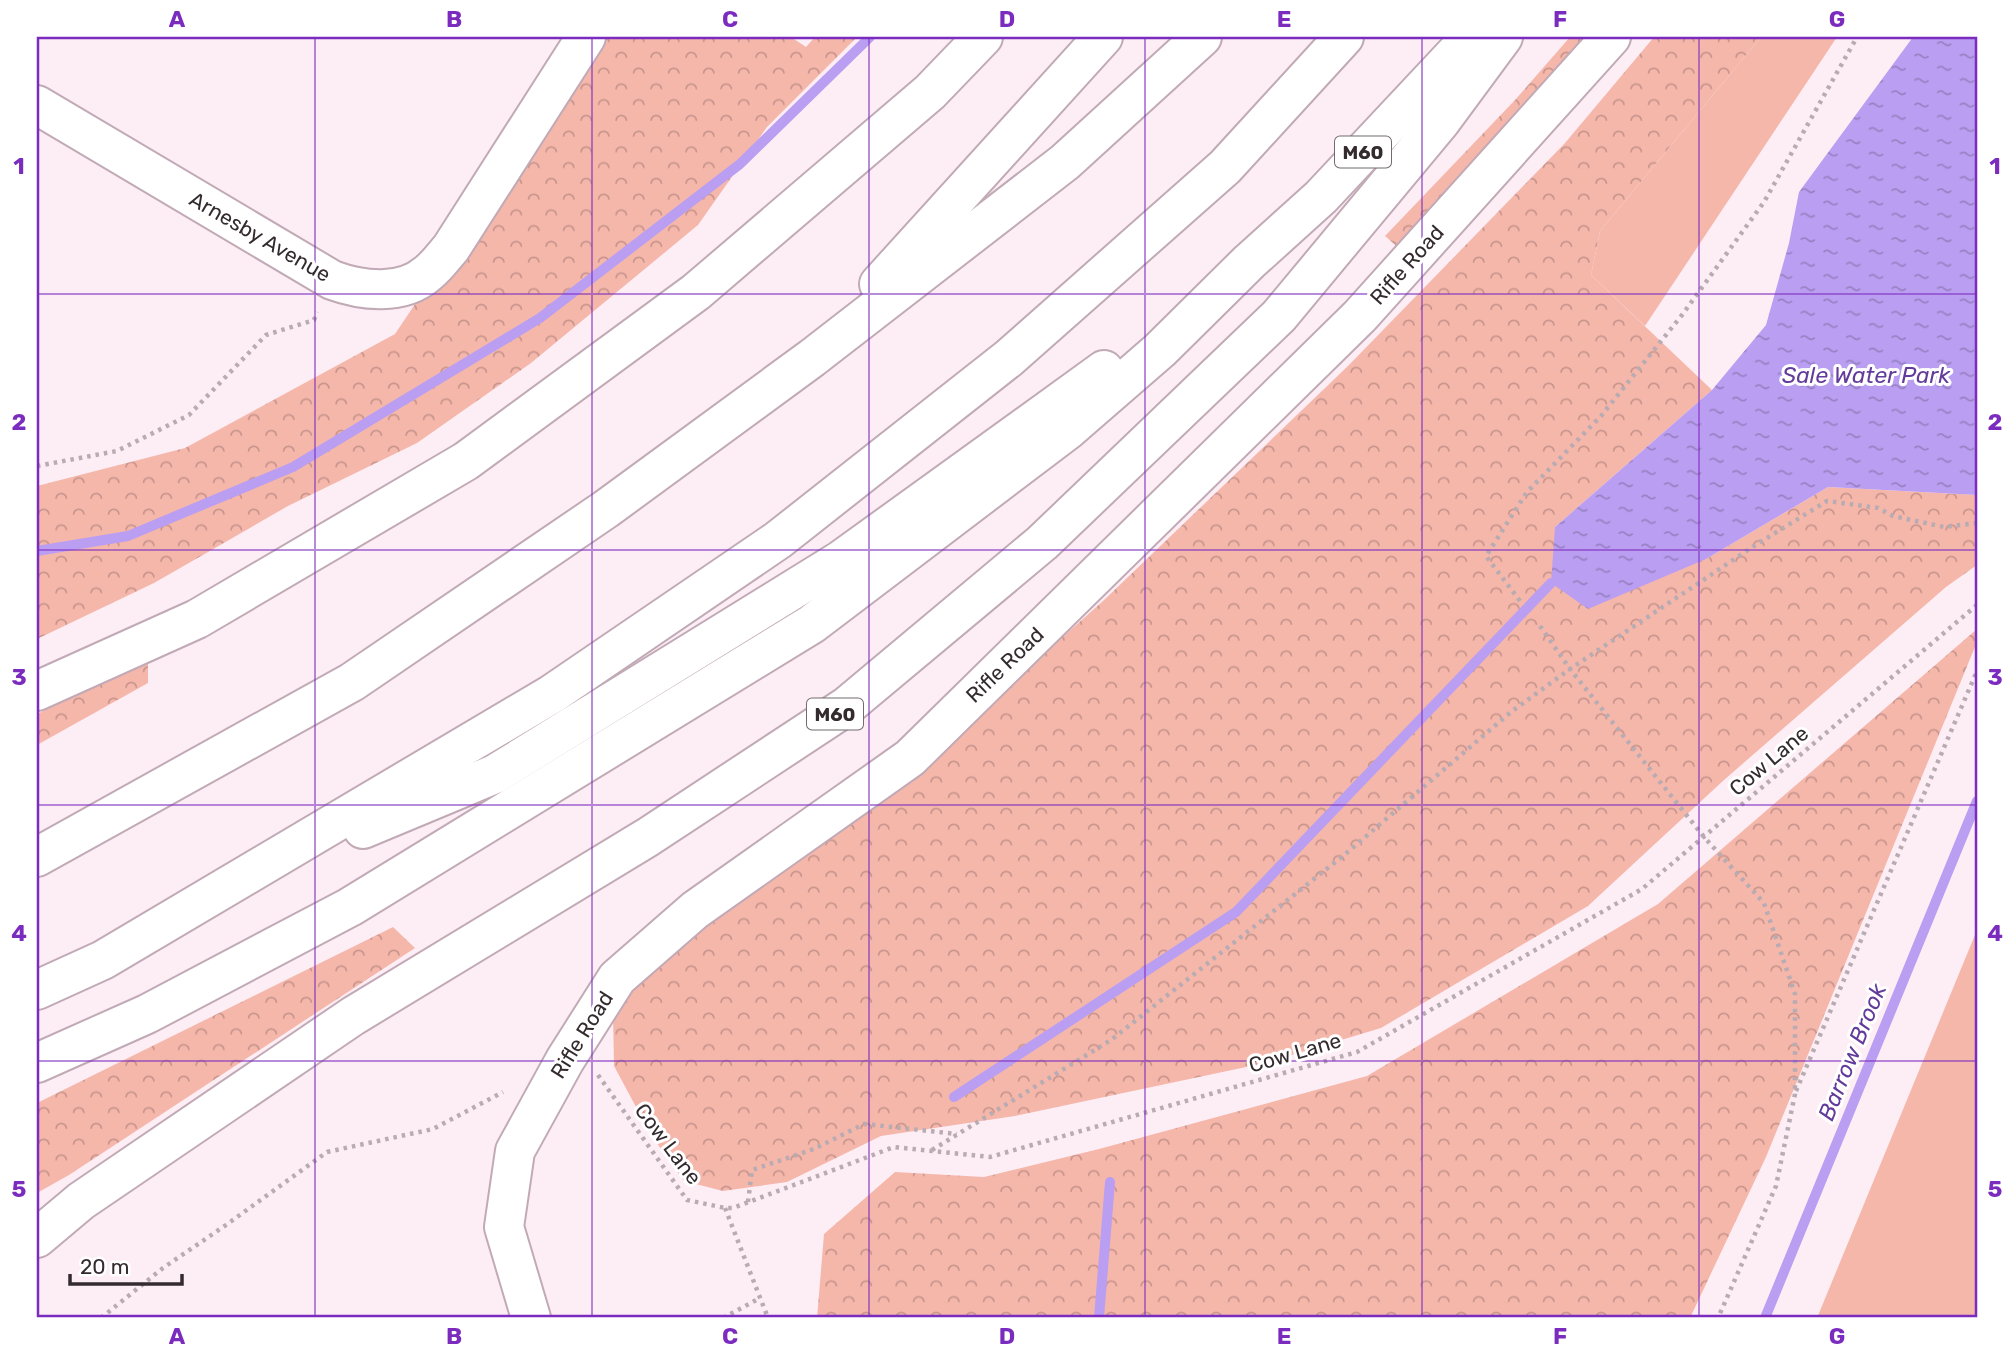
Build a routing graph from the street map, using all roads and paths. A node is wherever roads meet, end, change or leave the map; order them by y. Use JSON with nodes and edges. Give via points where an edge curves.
{"nodes":[{"id":1,"x":586,"y":37,"type":"edge"},
{"id":2,"x":984,"y":37,"type":"edge"},
{"id":3,"x":1103,"y":37,"type":"edge"},
{"id":4,"x":1202,"y":37,"type":"edge"},
{"id":5,"x":1344,"y":37,"type":"edge"},
{"id":6,"x":1471,"y":37,"type":"edge"},
{"id":7,"x":1503,"y":37,"type":"edge"},
{"id":8,"x":1611,"y":37,"type":"edge"},
{"id":9,"x":1857,"y":37,"type":"edge"},
{"id":10,"x":37,"y":105,"type":"edge"},
{"id":11,"x":1249,"y":262,"type":"junction"},
{"id":12,"x":332,"y":280,"type":"junction"},
{"id":13,"x":812,"y":358,"type":"junction"},
{"id":14,"x":37,"y":466,"type":"edge"},
{"id":15,"x":1977,"y":523,"type":"edge"},
{"id":16,"x":1520,"y":601,"type":"dead end"},
{"id":17,"x":1977,"y":604,"type":"edge"},
{"id":18,"x":1540,"y":626,"type":"dead end"},
{"id":19,"x":1570,"y":669,"type":"junction"},
{"id":20,"x":1977,"y":671,"type":"edge"},
{"id":21,"x":37,"y":691,"type":"edge"},
{"id":22,"x":1704,"y":837,"type":"junction"},
{"id":23,"x":37,"y":857,"type":"edge"},
{"id":24,"x":239,"y":879,"type":"junction"},
{"id":25,"x":37,"y":990,"type":"edge"},
{"id":26,"x":565,"y":1060,"type":"junction"},
{"id":27,"x":37,"y":1063,"type":"edge"},
{"id":28,"x":505,"y":1091,"type":"dead end"},
{"id":29,"x":1795,"y":1094,"type":"junction"},
{"id":30,"x":959,"y":1134,"type":"junction"},
{"id":31,"x":931,"y":1151,"type":"junction"},
{"id":32,"x":747,"y":1202,"type":"junction"},
{"id":33,"x":725,"y":1208,"type":"junction"},
{"id":34,"x":37,"y":1238,"type":"edge"},
{"id":35,"x":760,"y":1298,"type":"junction"},
{"id":36,"x":101,"y":1318,"type":"edge"},
{"id":37,"x":531,"y":1318,"type":"edge"},
{"id":38,"x":723,"y":1318,"type":"edge"},
{"id":39,"x":768,"y":1318,"type":"edge"},
{"id":40,"x":1718,"y":1318,"type":"edge"}],
"edges":[{"from":1,"to":12,"type":"main road","name":"Arnesby Avenue","via":[[451,248],[427,275],[402,287],[376,290]]},
{"from":2,"to":21,"type":"main road","via":[[930,92],[696,292],[466,461],[197,620]]},
{"from":3,"to":13,"type":"main road"},
{"from":4,"to":13,"type":"main road","via":[[1065,162]]},
{"from":5,"to":24,"type":"main road","number":"M60","via":[[1225,167],[1009,358],[778,540],[551,694]]},
{"from":6,"to":11,"type":"main road","number":"M60","via":[[1321,197]]},
{"from":7,"to":34,"type":"main road","number":"M60","via":[[1441,121],[1279,316],[1042,542],[847,706],[648,837],[353,1016],[81,1201]]},
{"from":8,"to":26,"type":"main road","name":"Rifle Road","via":[[1360,316],[1212,463],[910,758],[695,910],[617,978]]},
{"from":9,"to":16,"type":"path","via":[[1764,202],[1601,416],[1528,492],[1486,556]]},
{"from":10,"to":12,"type":"main road","name":"Arnesby Avenue"},
{"from":11,"to":24,"type":"main road","number":"M60","via":[[841,559],[495,774]]},
{"from":11,"to":27,"type":"main road","number":"M60","via":[[1160,350],[1069,429],[813,624],[350,907],[147,1014]]},
{"from":12,"to":14,"type":"path","via":[[314,320],[266,335],[189,415],[117,451]]},
{"from":13,"to":23,"type":"main road","via":[[606,509],[352,682]]},
{"from":15,"to":19,"type":"path","via":[[1944,527],[1878,508],[1827,501]]},
{"from":17,"to":22,"type":"path","name":"Cow Lane"},
{"from":18,"to":19,"type":"path"},
{"from":19,"to":22,"type":"path"},
{"from":19,"to":30,"type":"path","via":[[1511,712],[1343,856],[1111,1040]]},
{"from":20,"to":29,"type":"path"},
{"from":22,"to":29,"type":"path","via":[[1764,903],[1796,993]]},
{"from":22,"to":31,"type":"path","name":"Cow Lane","via":[[1642,889],[1357,1052],[990,1157]]},
{"from":24,"to":25,"type":"main road","number":"M60","via":[[103,960]]},
{"from":26,"to":33,"type":"path","name":"Cow Lane","via":[[598,1075],[687,1200]]},
{"from":26,"to":37,"type":"main road","name":"Rifle Road","via":[[515,1151],[504,1227]]},
{"from":28,"to":36,"type":"path","via":[[433,1129],[327,1152],[163,1268]]},
{"from":29,"to":40,"type":"path","via":[[1776,1186]]},
{"from":30,"to":31,"type":"path"},
{"from":30,"to":32,"type":"path","via":[[864,1124],[814,1149],[752,1170]]},
{"from":31,"to":32,"type":"path","name":"Cow Lane","via":[[894,1147]]},
{"from":32,"to":33,"type":"path","name":"Cow Lane"},
{"from":33,"to":35,"type":"path"},
{"from":35,"to":38,"type":"path"},
{"from":35,"to":39,"type":"path"}]}
